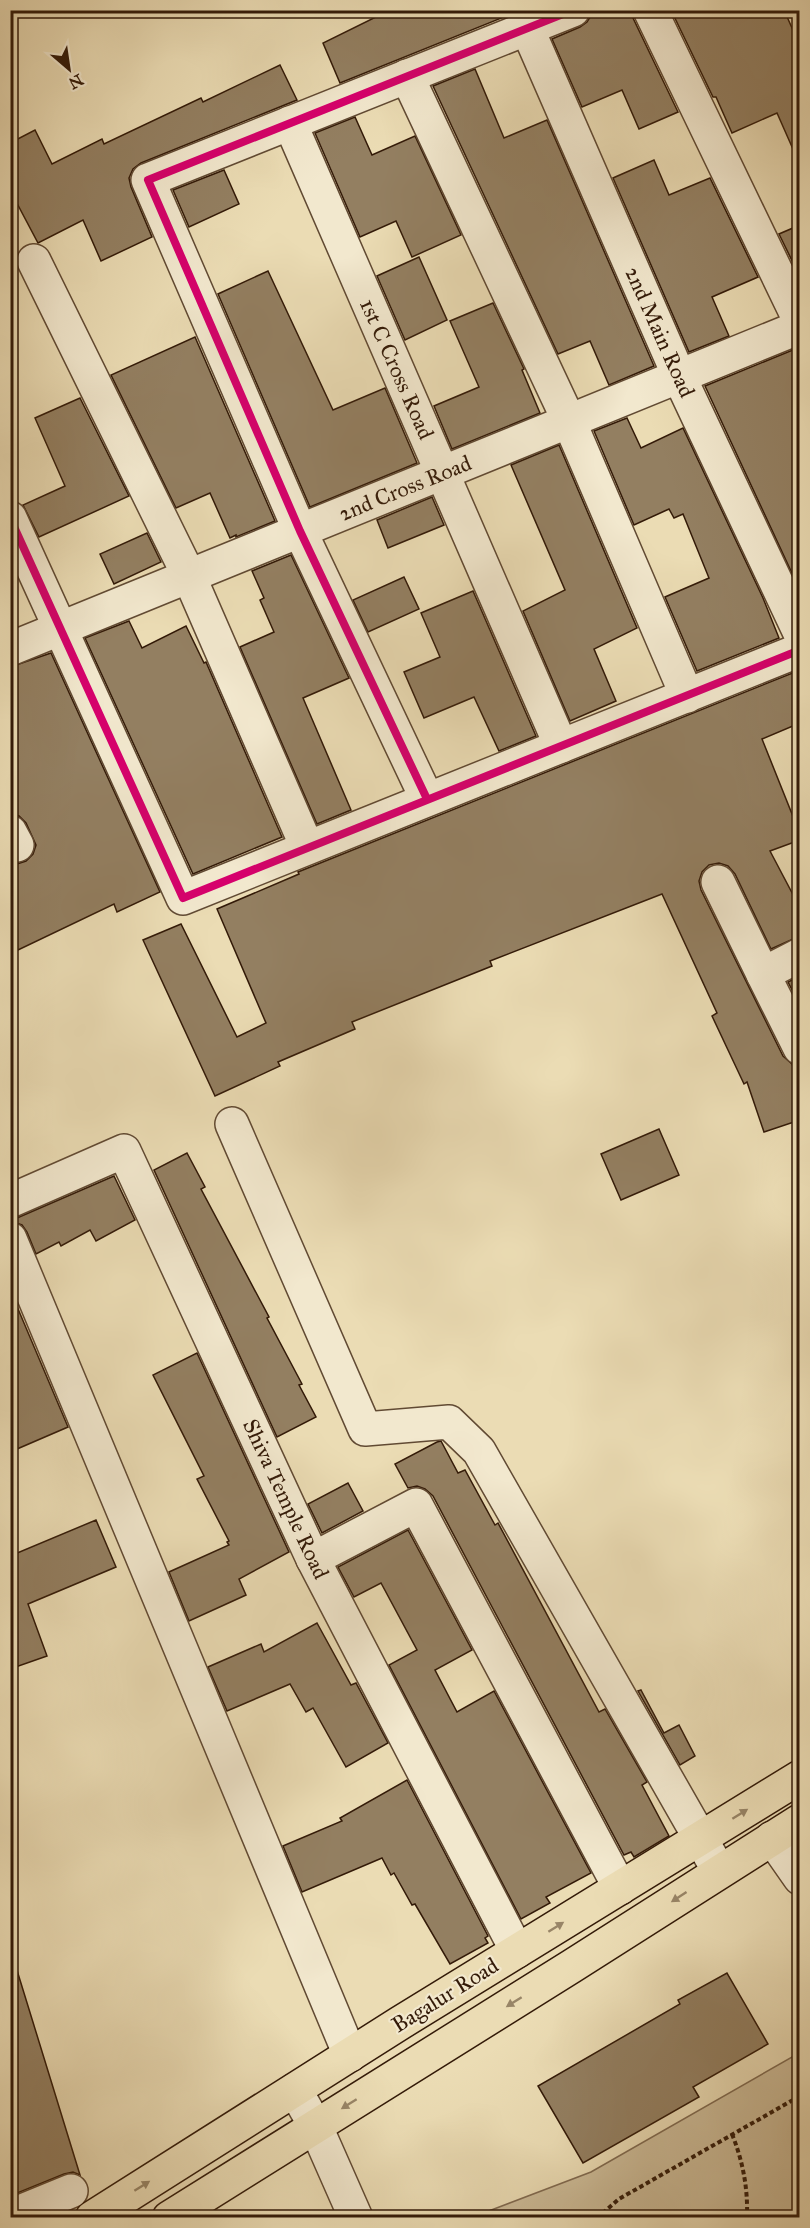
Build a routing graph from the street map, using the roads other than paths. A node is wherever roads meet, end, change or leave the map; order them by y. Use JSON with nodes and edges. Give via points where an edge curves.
{"nodes":[{"id":1,"x":573,"y":10,"type":"edge"},
{"id":2,"x":650,"y":10,"type":"edge"},
{"id":3,"x":527,"y":28,"type":"junction"},
{"id":4,"x":407,"y":76,"type":"junction"},
{"id":5,"x":290,"y":123,"type":"junction"},
{"id":6,"x":34,"y":261,"type":"dead end"},
{"id":7,"x":800,"y":321,"type":"edge"},
{"id":8,"x":800,"y":327,"type":"edge"},
{"id":9,"x":679,"y":376,"type":"junction"},
{"id":10,"x":569,"y":421,"type":"junction"},
{"id":11,"x":442,"y":473,"type":"junction"},
{"id":12,"x":10,"y":518,"type":"edge"},
{"id":13,"x":300,"y":531,"type":"junction"},
{"id":14,"x":189,"y":576,"type":"junction"},
{"id":15,"x":61,"y":628,"type":"junction"},
{"id":16,"x":800,"y":633,"type":"edge"},
{"id":17,"x":10,"y":649,"type":"edge"},
{"id":18,"x":800,"y":650,"type":"edge"},
{"id":19,"x":687,"y":696,"type":"junction"},
{"id":20,"x":561,"y":746,"type":"junction"},
{"id":21,"x":427,"y":799,"type":"junction"},
{"id":22,"x":308,"y":847,"type":"junction"},
{"id":23,"x":718,"y":882,"type":"dead end"},
{"id":24,"x":800,"y":955,"type":"edge"},
{"id":25,"x":763,"y":974,"type":"junction"},
{"id":26,"x":800,"y":1048,"type":"edge"},
{"id":27,"x":232,"y":1124,"type":"dead end"},
{"id":28,"x":10,"y":1201,"type":"edge"},
{"id":29,"x":10,"y":1239,"type":"edge"},
{"id":30,"x":313,"y":1559,"type":"junction"},
{"id":31,"x":800,"y":1777,"type":"edge"},
{"id":32,"x":800,"y":1821,"type":"edge"},
{"id":33,"x":700,"y":1838,"type":"junction"},
{"id":34,"x":772,"y":1838,"type":"junction"},
{"id":35,"x":719,"y":1871,"type":"junction"},
{"id":36,"x":800,"y":1878,"type":"edge"},
{"id":37,"x":620,"y":1888,"type":"junction"},
{"id":38,"x":517,"y":1951,"type":"junction"},
{"id":39,"x":350,"y":2055,"type":"junction"},
{"id":40,"x":295,"y":2090,"type":"junction"},
{"id":41,"x":315,"y":2125,"type":"junction"},
{"id":42,"x":71,"y":2191,"type":"dead end"},
{"id":43,"x":182,"y":2214,"type":"edge"},
{"id":44,"x":10,"y":2216,"type":"edge"},
{"id":45,"x":92,"y":2217,"type":"edge"},
{"id":46,"x":356,"y":2217,"type":"edge"}],
"edges":[{"from":1,"to":3,"type":"street"},
{"from":2,"to":7,"type":"street"},
{"from":3,"to":4,"type":"street"},
{"from":3,"to":9,"type":"street","name":"2nd Main Road"},
{"from":4,"to":5,"type":"street"},
{"from":4,"to":10,"type":"street"},
{"from":5,"to":11,"type":"street","name":"1st C Cross Road"},
{"from":5,"to":13,"type":"street","via":[[148,180]]},
{"from":6,"to":14,"type":"street"},
{"from":8,"to":9,"type":"street","name":"2nd Cross Road"},
{"from":9,"to":10,"type":"street","name":"2nd Cross Road"},
{"from":9,"to":16,"type":"street","name":"2nd Main Road"},
{"from":10,"to":11,"type":"street","name":"2nd Cross Road"},
{"from":10,"to":19,"type":"street"},
{"from":11,"to":13,"type":"street","name":"2nd Cross Road"},
{"from":11,"to":20,"type":"street","name":"1st C Cross Road"},
{"from":12,"to":15,"type":"street"},
{"from":13,"to":14,"type":"street","name":"2nd Cross Road"},
{"from":13,"to":21,"type":"street"},
{"from":14,"to":15,"type":"street","name":"2nd Cross Road"},
{"from":14,"to":22,"type":"street"},
{"from":15,"to":17,"type":"street","name":"2nd Cross Road"},
{"from":15,"to":22,"type":"street","via":[[183,898]]},
{"from":18,"to":19,"type":"street"},
{"from":19,"to":20,"type":"street"},
{"from":20,"to":21,"type":"street"},
{"from":21,"to":22,"type":"street"},
{"from":23,"to":25,"type":"street"},
{"from":24,"to":25,"type":"street"},
{"from":25,"to":26,"type":"street"},
{"from":27,"to":33,"type":"street","via":[[365,1429],[449,1422],[479,1451]]},
{"from":28,"to":30,"type":"street","name":"Shiva Temple Road","via":[[124,1151]]},
{"from":29,"to":39,"type":"street"},
{"from":30,"to":37,"type":"street","via":[[416,1504]]},
{"from":30,"to":38,"type":"street","name":"Shiva Temple Road"},
{"from":33,"to":31,"type":"main road","name":"Bagalur Road","one_way":true},
{"from":32,"to":34,"type":"main road","name":"Bagalur Road"},
{"from":33,"to":35,"type":"street"},
{"from":33,"to":37,"type":"main road","name":"Bagalur Road"},
{"from":34,"to":35,"type":"main road","name":"Bagalur Road"},
{"from":34,"to":36,"type":"street"},
{"from":35,"to":41,"type":"main road","name":"Bagalur Road","one_way":true},
{"from":38,"to":37,"type":"main road","name":"Bagalur Road","one_way":true},
{"from":38,"to":39,"type":"main road","name":"Bagalur Road"},
{"from":39,"to":40,"type":"main road","name":"Bagalur Road"},
{"from":40,"to":41,"type":"street"},
{"from":45,"to":40,"type":"main road","name":"Bagalur Road","one_way":true},
{"from":41,"to":43,"type":"main road","name":"Bagalur Road"},
{"from":41,"to":46,"type":"street"},
{"from":42,"to":44,"type":"street"}]}
